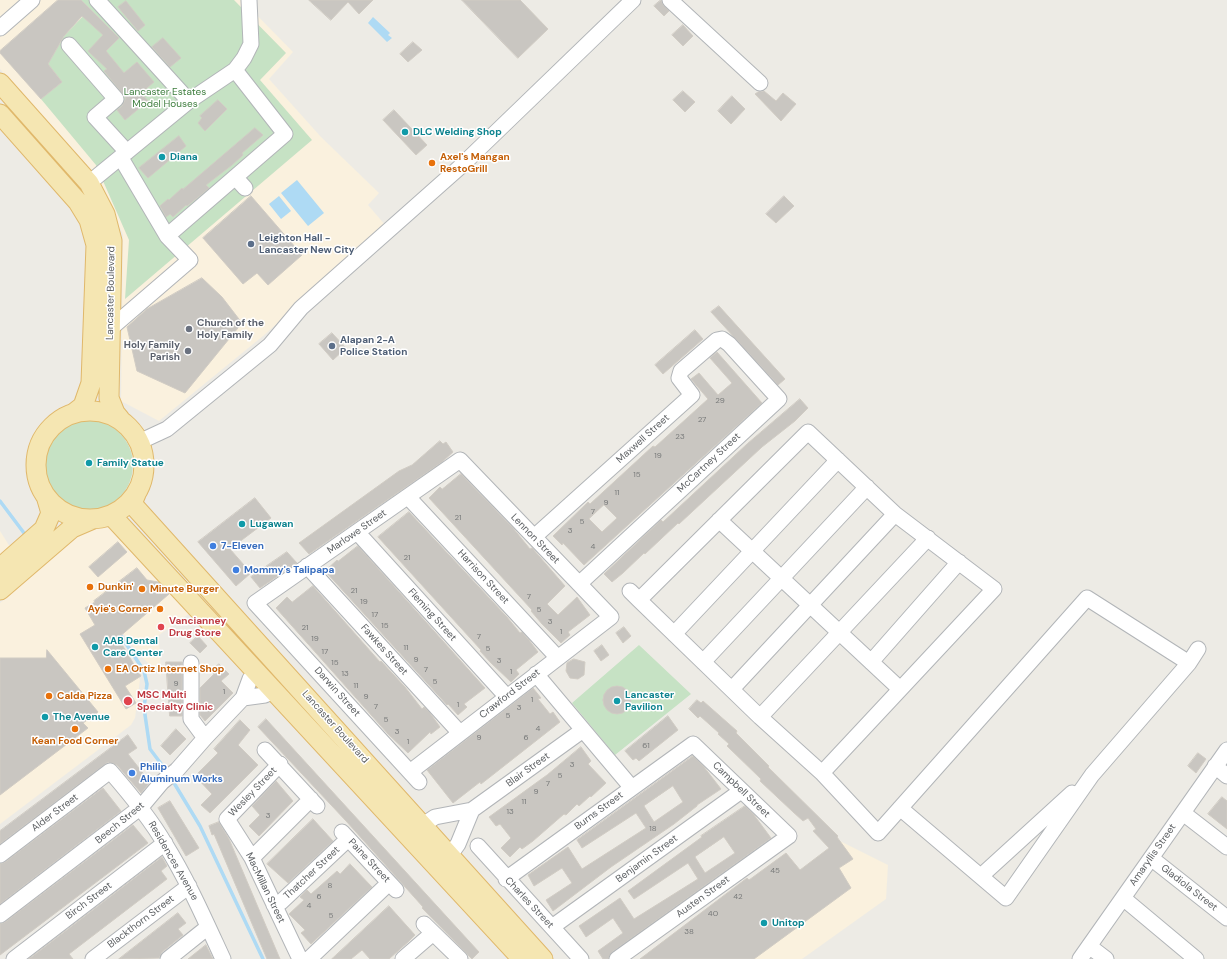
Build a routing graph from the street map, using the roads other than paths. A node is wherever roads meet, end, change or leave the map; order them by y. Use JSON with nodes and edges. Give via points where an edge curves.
{"nodes":[{"id":1,"x":32,"y":0,"type":"edge"},
{"id":2,"x":97,"y":0,"type":"edge"},
{"id":3,"x":249,"y":0,"type":"edge"},
{"id":4,"x":633,"y":0,"type":"edge"},
{"id":5,"x":670,"y":0,"type":"edge"},
{"id":6,"x":0,"y":28,"type":"edge"},
{"id":7,"x":69,"y":45,"type":"dead end"},
{"id":8,"x":235,"y":70,"type":"junction"},
{"id":9,"x":0,"y":83,"type":"edge"},
{"id":10,"x":760,"y":83,"type":"dead end"},
{"id":11,"x":190,"y":101,"type":"junction"},
{"id":12,"x":0,"y":114,"type":"edge"},
{"id":13,"x":124,"y":155,"type":"junction"},
{"id":14,"x":89,"y":183,"type":"junction"},
{"id":15,"x":167,"y":236,"type":"junction"},
{"id":16,"x":111,"y":328,"type":"junction"},
{"id":17,"x":722,"y":339,"type":"joint"},
{"id":18,"x":74,"y":413,"type":"junction"},
{"id":19,"x":120,"y":420,"type":"junction"},
{"id":20,"x":139,"y":442,"type":"junction"},
{"id":21,"x":460,"y":460,"type":"joint"},
{"id":22,"x":838,"y":460,"type":"junction"},
{"id":23,"x":867,"y":487,"type":"junction"},
{"id":24,"x":136,"y":494,"type":"junction"},
{"id":25,"x":46,"y":496,"type":"junction"},
{"id":26,"x":408,"y":497,"type":"junction"},
{"id":27,"x":895,"y":514,"type":"junction"},
{"id":28,"x":102,"y":517,"type":"junction"},
{"id":29,"x":719,"y":520,"type":"junction"},
{"id":30,"x":357,"y":532,"type":"junction"},
{"id":31,"x":534,"y":537,"type":"junction"},
{"id":32,"x":928,"y":538,"type":"junction"},
{"id":33,"x":752,"y":551,"type":"junction"},
{"id":34,"x":959,"y":562,"type":"junction"},
{"id":35,"x":307,"y":566,"type":"junction"},
{"id":36,"x":0,"y":568,"type":"edge"},
{"id":37,"x":782,"y":578,"type":"junction"},
{"id":38,"x":579,"y":584,"type":"junction"},
{"id":39,"x":0,"y":590,"type":"edge"},
{"id":40,"x":255,"y":603,"type":"joint"},
{"id":41,"x":810,"y":605,"type":"junction"},
{"id":42,"x":611,"y":617,"type":"joint"},
{"id":43,"x":840,"y":632,"type":"junction"},
{"id":44,"x":674,"y":634,"type":"junction"},
{"id":45,"x":1198,"y":649,"type":"dead end"},
{"id":46,"x":558,"y":658,"type":"junction"},
{"id":47,"x":703,"y":662,"type":"junction"},
{"id":48,"x":871,"y":662,"type":"junction"},
{"id":49,"x":1189,"y":663,"type":"junction"},
{"id":50,"x":191,"y":664,"type":"dead end"},
{"id":51,"x":256,"y":672,"type":"junction"},
{"id":52,"x":536,"y":674,"type":"junction"},
{"id":53,"x":732,"y":689,"type":"junction"},
{"id":54,"x":900,"y":689,"type":"junction"},
{"id":55,"x":274,"y":691,"type":"junction"},
{"id":56,"x":507,"y":697,"type":"junction"},
{"id":57,"x":243,"y":698,"type":"junction"},
{"id":58,"x":760,"y":716,"type":"junction"},
{"id":59,"x":583,"y":730,"type":"junction"},
{"id":60,"x":460,"y":733,"type":"junction"},
{"id":61,"x":205,"y":738,"type":"junction"},
{"id":62,"x":693,"y":744,"type":"joint"},
{"id":63,"x":265,"y":750,"type":"dead end"},
{"id":64,"x":1227,"y":750,"type":"edge"},
{"id":65,"x":280,"y":764,"type":"junction"},
{"id":66,"x":1215,"y":766,"type":"junction"},
{"id":67,"x":110,"y":771,"type":"joint"},
{"id":68,"x":822,"y":772,"type":"junction"},
{"id":69,"x":1092,"y":774,"type":"junction"},
{"id":70,"x":1227,"y":776,"type":"edge"},
{"id":71,"x":415,"y":777,"type":"joint"},
{"id":72,"x":632,"y":788,"type":"junction"},
{"id":73,"x":741,"y":791,"type":"junction"},
{"id":74,"x":144,"y":805,"type":"junction"},
{"id":75,"x":900,"y":808,"type":"junction"},
{"id":76,"x":472,"y":810,"type":"junction"},
{"id":77,"x":1183,"y":813,"type":"junction"},
{"id":78,"x":227,"y":819,"type":"joint"},
{"id":79,"x":423,"y":826,"type":"junction"},
{"id":80,"x":345,"y":835,"type":"joint"},
{"id":81,"x":789,"y":836,"type":"joint"},
{"id":82,"x":165,"y":843,"type":"junction"},
{"id":83,"x":478,"y":846,"type":"dead end"},
{"id":84,"x":1227,"y":847,"type":"edge"},
{"id":85,"x":0,"y":855,"type":"edge"},
{"id":86,"x":450,"y":855,"type":"junction"},
{"id":87,"x":252,"y":858,"type":"junction"},
{"id":88,"x":1151,"y":858,"type":"junction"},
{"id":89,"x":981,"y":876,"type":"junction"},
{"id":90,"x":506,"y":878,"type":"junction"},
{"id":91,"x":189,"y":886,"type":"junction"},
{"id":92,"x":1123,"y":898,"type":"junction"},
{"id":93,"x":274,"y":905,"type":"junction"},
{"id":94,"x":0,"y":915,"type":"edge"},
{"id":95,"x":1227,"y":918,"type":"edge"},
{"id":96,"x":208,"y":927,"type":"junction"},
{"id":97,"x":552,"y":927,"type":"junction"},
{"id":98,"x":1090,"y":946,"type":"junction"},
{"id":99,"x":14,"y":959,"type":"edge"},
{"id":100,"x":92,"y":959,"type":"edge"},
{"id":101,"x":168,"y":959,"type":"edge"},
{"id":102,"x":223,"y":959,"type":"edge"},
{"id":103,"x":300,"y":959,"type":"edge"},
{"id":104,"x":309,"y":959,"type":"edge"},
{"id":105,"x":403,"y":959,"type":"edge"},
{"id":106,"x":460,"y":959,"type":"edge"},
{"id":107,"x":522,"y":959,"type":"edge"},
{"id":108,"x":543,"y":959,"type":"edge"},
{"id":109,"x":581,"y":959,"type":"edge"},
{"id":110,"x":617,"y":959,"type":"edge"},
{"id":111,"x":1080,"y":959,"type":"edge"},
{"id":112,"x":1106,"y":959,"type":"edge"},
{"id":113,"x":1196,"y":959,"type":"edge"}],
"edges":[{"from":1,"to":6,"type":"street"},
{"from":2,"to":11,"type":"street"},
{"from":3,"to":8,"type":"street","via":[[251,44]]},
{"from":4,"to":20,"type":"street","via":[[460,167],[302,308],[270,345],[168,429]]},
{"from":5,"to":10,"type":"street"},
{"from":7,"to":13,"type":"street","via":[[116,99],[95,117]]},
{"from":8,"to":11,"type":"street"},
{"from":8,"to":15,"type":"street","via":[[289,138],[240,182]]},
{"from":9,"to":14,"type":"main road","name":"Lancaster Boulevard"},
{"from":11,"to":13,"type":"street"},
{"from":12,"to":18,"type":"main road","name":"Lancaster Boulevard","via":[[78,202],[89,220],[96,245],[91,383],[83,406]]},
{"from":13,"to":14,"type":"street"},
{"from":13,"to":15,"type":"street"},
{"from":14,"to":16,"type":"main road","name":"Lancaster Boulevard","via":[[105,214],[112,241]]},
{"from":15,"to":16,"type":"street","via":[[190,260]]},
{"from":16,"to":19,"type":"main road","name":"Lancaster Boulevard","via":[[109,398],[114,414]]},
{"from":17,"to":31,"type":"street","name":"Maxwell Street","via":[[712,344],[679,374],[681,382],[692,395]]},
{"from":17,"to":38,"type":"street","name":"McCartney Street","via":[[779,399]]},
{"from":18,"to":19,"type":"main road","via":[[98,411]]},
{"from":18,"to":25,"type":"main road","via":[[50,429],[39,448],[36,469],[39,484]]},
{"from":19,"to":20,"type":"main road","via":[[128,426]]},
{"from":20,"to":24,"type":"main road","via":[[144,468],[142,482]]},
{"from":21,"to":26,"type":"street","name":"Marlowe Street"},
{"from":21,"to":31,"type":"street","name":"Lennon Street"},
{"from":22,"to":23,"type":"street"},
{"from":22,"to":29,"type":"street","via":[[808,432]]},
{"from":22,"to":33,"type":"street"},
{"from":23,"to":27,"type":"street"},
{"from":23,"to":37,"type":"street"},
{"from":24,"to":28,"type":"main road","via":[[129,502]]},
{"from":24,"to":79,"type":"main road","name":"Lancaster Boulevard","via":[[134,506]]},
{"from":25,"to":28,"type":"main road","via":[[59,509],[75,517]]},
{"from":25,"to":36,"type":"main road","via":[[51,513],[44,528]]},
{"from":26,"to":30,"type":"street","name":"Marlowe Street"},
{"from":26,"to":46,"type":"street","name":"Harrison Street"},
{"from":27,"to":32,"type":"street"},
{"from":27,"to":41,"type":"street"},
{"from":28,"to":39,"type":"main road","via":[[72,528]]},
{"from":28,"to":51,"type":"main road","name":"Lancaster Boulevard"},
{"from":29,"to":33,"type":"street"},
{"from":29,"to":44,"type":"street","via":[[635,596]]},
{"from":30,"to":35,"type":"street","name":"Marlowe Street"},
{"from":30,"to":56,"type":"street","name":"Fleming Street"},
{"from":31,"to":38,"type":"street","name":"Lennon Street"},
{"from":32,"to":34,"type":"street"},
{"from":32,"to":43,"type":"street"},
{"from":33,"to":37,"type":"street"},
{"from":33,"to":44,"type":"street"},
{"from":34,"to":48,"type":"street"},
{"from":34,"to":54,"type":"street","via":[[994,588]]},
{"from":35,"to":40,"type":"street","name":"Marlowe Street"},
{"from":35,"to":60,"type":"street","name":"Fawkes Street"},
{"from":37,"to":41,"type":"street"},
{"from":37,"to":47,"type":"street"},
{"from":38,"to":42,"type":"street","name":"Lennon Street"},
{"from":40,"to":71,"type":"street","name":"Darwin Street"},
{"from":41,"to":43,"type":"street"},
{"from":41,"to":53,"type":"street"},
{"from":42,"to":46,"type":"street","name":"Crawford Street"},
{"from":43,"to":48,"type":"street"},
{"from":43,"to":58,"type":"street"},
{"from":44,"to":47,"type":"street"},
{"from":45,"to":49,"type":"street"},
{"from":46,"to":52,"type":"street","name":"Crawford Street"},
{"from":47,"to":53,"type":"street"},
{"from":48,"to":54,"type":"street"},
{"from":49,"to":69,"type":"street"},
{"from":49,"to":75,"type":"street","via":[[1087,598]]},
{"from":50,"to":61,"type":"street","via":[[191,719]]},
{"from":51,"to":55,"type":"main road","name":"Lancaster Boulevard"},
{"from":51,"to":57,"type":"street","name":"Beech Street","via":[[250,679]]},
{"from":52,"to":56,"type":"street","name":"Crawford Street"},
{"from":52,"to":59,"type":"street"},
{"from":53,"to":58,"type":"street"},
{"from":54,"to":68,"type":"street"},
{"from":55,"to":57,"type":"street","via":[[266,695]]},
{"from":55,"to":107,"type":"main road","name":"Lancaster Boulevard"},
{"from":56,"to":60,"type":"street","name":"Crawford Street"},
{"from":57,"to":61,"type":"street","name":"Beech Street"},
{"from":58,"to":68,"type":"street"},
{"from":59,"to":72,"type":"street"},
{"from":59,"to":76,"type":"street","name":"Blair Street"},
{"from":60,"to":71,"type":"street","name":"Crawford Street"},
{"from":61,"to":74,"type":"street","name":"Beech Street","via":[[177,770],[162,782]]},
{"from":62,"to":72,"type":"street","name":"Burns Street"},
{"from":62,"to":73,"type":"street","name":"Campbell Street"},
{"from":63,"to":65,"type":"street"},
{"from":64,"to":66,"type":"street","name":"Amaryllis Street"},
{"from":65,"to":78,"type":"street","name":"Wesley Street"},
{"from":65,"to":87,"type":"street","via":[[314,802]]},
{"from":66,"to":70,"type":"street"},
{"from":66,"to":77,"type":"street","name":"Amaryllis Street"},
{"from":67,"to":74,"type":"street","name":"Residences Avenue"},
{"from":67,"to":85,"type":"street","name":"Alder Street"},
{"from":68,"to":75,"type":"street","via":[[878,833]]},
{"from":69,"to":89,"type":"street"},
{"from":69,"to":89,"type":"street","via":[[1006,898]]},
{"from":72,"to":90,"type":"street","name":"Burns Street"},
{"from":73,"to":81,"type":"street","name":"Campbell Street"},
{"from":73,"to":97,"type":"street","name":"Benjamin Street"},
{"from":74,"to":82,"type":"street","name":"Residences Avenue"},
{"from":74,"to":94,"type":"street","name":"Beech Street"},
{"from":75,"to":89,"type":"street"},
{"from":76,"to":79,"type":"street","name":"Blair Street","via":[[435,817]]},
{"from":76,"to":86,"type":"street","via":[[458,844]]},
{"from":77,"to":84,"type":"street"},
{"from":77,"to":88,"type":"street","name":"Amaryllis Street"},
{"from":78,"to":87,"type":"street","name":"MacMillan Street"},
{"from":79,"to":86,"type":"main road","name":"Lancaster Boulevard"},
{"from":80,"to":93,"type":"street","name":"Thatcher Street","via":[[281,902]]},
{"from":80,"to":104,"type":"street","name":"Paine Street","via":[[393,886]]},
{"from":81,"to":110,"type":"street","name":"Austen Street"},
{"from":82,"to":91,"type":"street","name":"Residences Avenue"},
{"from":82,"to":99,"type":"street","name":"Birch Street"},
{"from":83,"to":90,"type":"street","name":"Charles Street"},
{"from":86,"to":108,"type":"main road","name":"Lancaster Boulevard"},
{"from":87,"to":93,"type":"street","name":"MacMillan Street"},
{"from":88,"to":92,"type":"street","name":"Amaryllis Street"},
{"from":88,"to":95,"type":"street","name":"Gladiola Street"},
{"from":90,"to":97,"type":"street","name":"Charles Street"},
{"from":91,"to":96,"type":"street","name":"Residences Avenue"},
{"from":91,"to":100,"type":"street","name":"Blackthorn Street"},
{"from":92,"to":98,"type":"street","name":"Amaryllis Street"},
{"from":92,"to":113,"type":"street"},
{"from":93,"to":103,"type":"street","name":"MacMillan Street"},
{"from":96,"to":101,"type":"street"},
{"from":96,"to":102,"type":"street","name":"Residences Avenue"},
{"from":97,"to":109,"type":"street","name":"Charles Street"},
{"from":98,"to":111,"type":"street","name":"Amaryllis Street"},
{"from":98,"to":112,"type":"street"},
{"from":105,"to":106,"type":"street","via":[[428,928]]}]}
